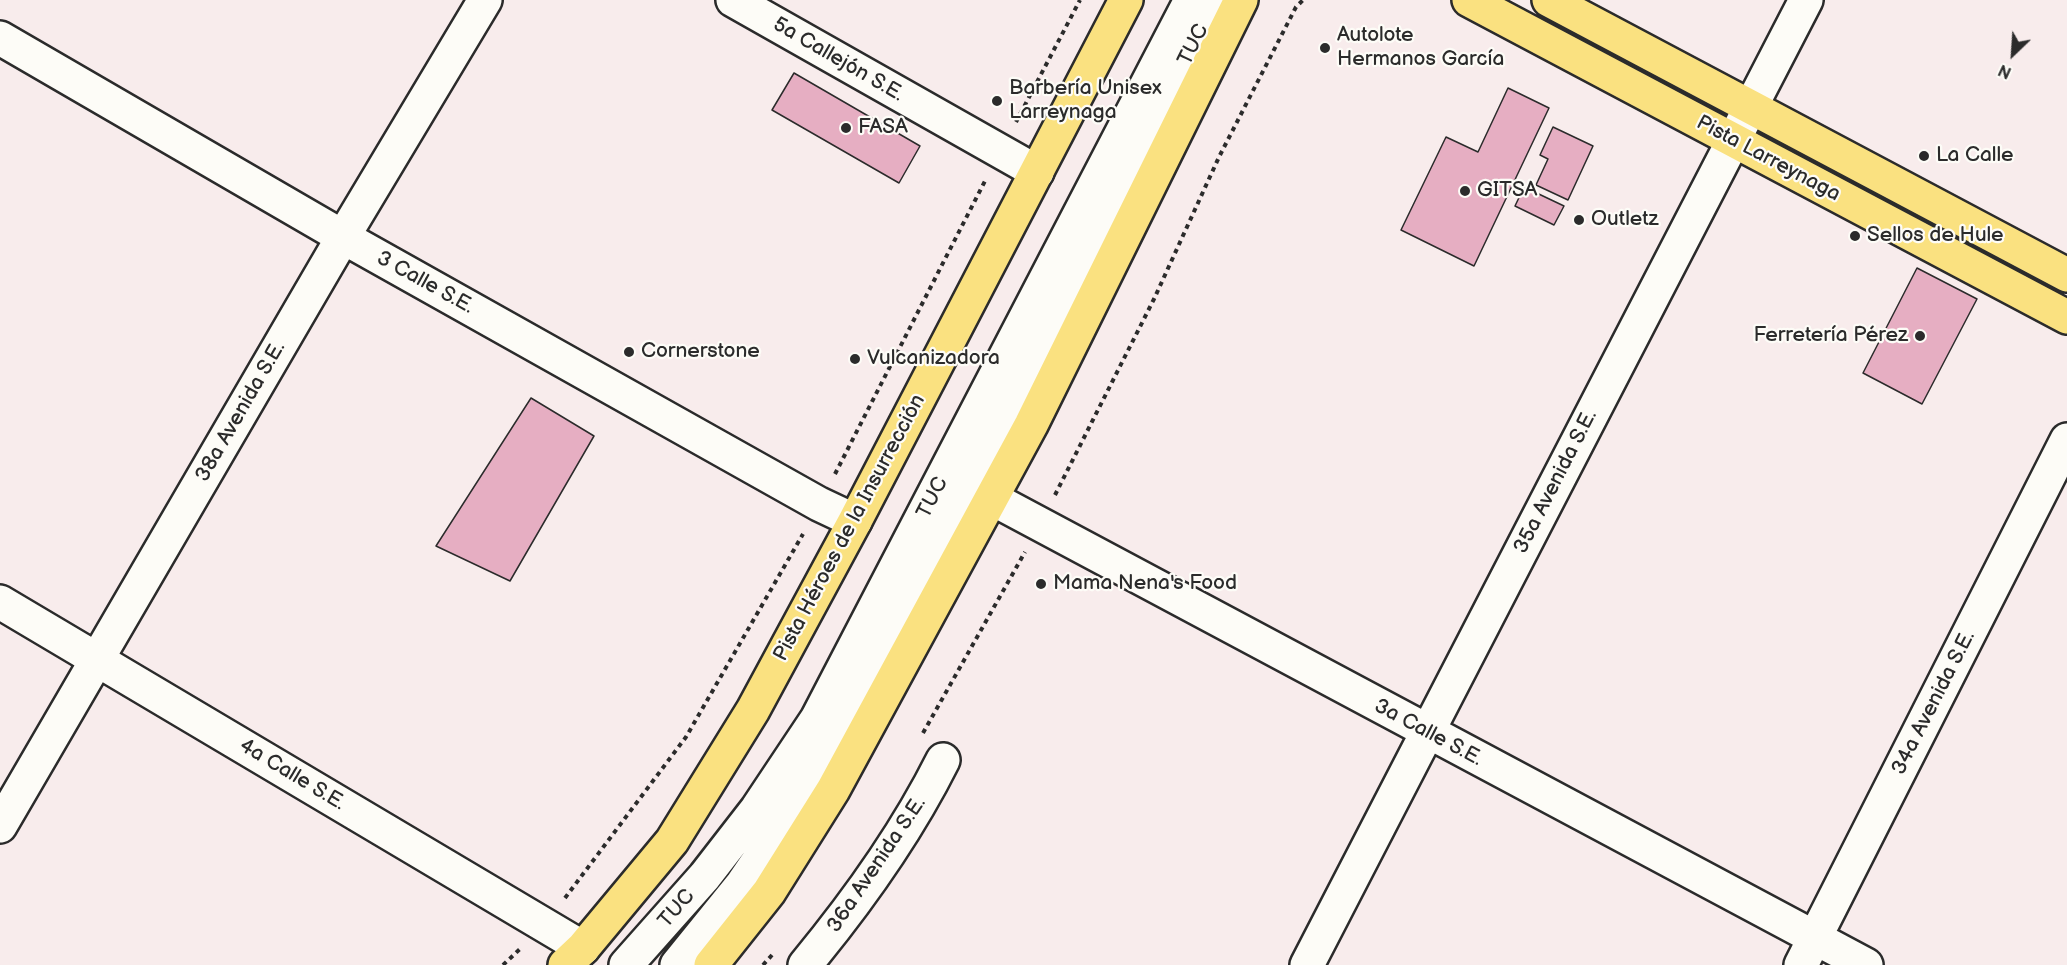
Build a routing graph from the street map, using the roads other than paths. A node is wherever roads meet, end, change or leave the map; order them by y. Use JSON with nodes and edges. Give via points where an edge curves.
{"nodes":[{"id":1,"x":484,"y":0,"type":"edge"},
{"id":2,"x":733,"y":0,"type":"edge"},
{"id":3,"x":1109,"y":0,"type":"edge"},
{"id":4,"x":1126,"y":0,"type":"edge"},
{"id":5,"x":1191,"y":0,"type":"edge"},
{"id":6,"x":1216,"y":0,"type":"edge"},
{"id":7,"x":1241,"y":0,"type":"edge"},
{"id":8,"x":1469,"y":0,"type":"edge"},
{"id":9,"x":1549,"y":0,"type":"edge"},
{"id":10,"x":1806,"y":0,"type":"edge"},
{"id":11,"x":1590,"y":11,"type":"edge"},
{"id":12,"x":0,"y":38,"type":"edge"},
{"id":13,"x":1103,"y":43,"type":"junction"},
{"id":14,"x":1749,"y":108,"type":"junction"},
{"id":15,"x":1732,"y":140,"type":"junction"},
{"id":16,"x":1037,"y":172,"type":"junction"},
{"id":17,"x":343,"y":237,"type":"junction"},
{"id":18,"x":2067,"y":275,"type":"edge"},
{"id":19,"x":2067,"y":317,"type":"edge"},
{"id":20,"x":2067,"y":440,"type":"edge"},
{"id":21,"x":991,"y":498,"type":"junction"},
{"id":22,"x":855,"y":521,"type":"junction"},
{"id":23,"x":0,"y":602,"type":"edge"},
{"id":24,"x":97,"y":659,"type":"junction"},
{"id":25,"x":1427,"y":732,"type":"junction"},
{"id":26,"x":944,"y":760,"type":"dead end"},
{"id":27,"x":0,"y":826,"type":"edge"},
{"id":28,"x":1808,"y":952,"type":"edge"},
{"id":29,"x":574,"y":957,"type":"edge"},
{"id":30,"x":626,"y":965,"type":"edge"},
{"id":31,"x":677,"y":965,"type":"edge"},
{"id":32,"x":711,"y":965,"type":"edge"},
{"id":33,"x":805,"y":965,"type":"edge"},
{"id":34,"x":1307,"y":965,"type":"edge"},
{"id":35,"x":1866,"y":965,"type":"edge"}],
"edges":[{"from":1,"to":17,"type":"street","name":"38a Avenida S.E."},
{"from":2,"to":16,"type":"street","name":"5a Callejón S.E."},
{"from":3,"to":13,"type":"main road"},
{"from":4,"to":13,"type":"main road","name":"Pista Héroes de la Insurrección"},
{"from":5,"to":30,"type":"street","name":"TUC","via":[[817,719],[758,809]]},
{"from":6,"to":31,"type":"street","name":"TUC","via":[[1097,248],[846,714],[787,819]]},
{"from":7,"to":21,"type":"main road"},
{"from":8,"to":15,"type":"main road","name":"Pista Larreynaga"},
{"from":9,"to":11,"type":"main road","name":"Pista Larreynaga"},
{"from":10,"to":14,"type":"street","name":"35a Avenida S.E."},
{"from":11,"to":14,"type":"main road","name":"Pista Larreynaga"},
{"from":12,"to":17,"type":"street","name":"3 Calle S.E."},
{"from":13,"to":16,"type":"main road","name":"Pista Héroes de la Insurrección"},
{"from":14,"to":15,"type":"street","name":"35a Avenida S.E."},
{"from":14,"to":18,"type":"main road","name":"Pista Larreynaga"},
{"from":15,"to":19,"type":"main road","name":"Pista Larreynaga"},
{"from":15,"to":25,"type":"street","name":"35a Avenida S.E."},
{"from":16,"to":22,"type":"main road","name":"Pista Héroes de la Insurrección"},
{"from":17,"to":22,"type":"street","name":"3 Calle S.E."},
{"from":17,"to":24,"type":"street","name":"38a Avenida S.E."},
{"from":20,"to":28,"type":"street","name":"34a Avenida S.E."},
{"from":21,"to":25,"type":"street","name":"3a Calle S.E."},
{"from":21,"to":32,"type":"main road","via":[[833,790],[769,892]]},
{"from":22,"to":29,"type":"main road","name":"Pista Héroes de la Insurrección","via":[[753,710],[672,841]]},
{"from":23,"to":24,"type":"street","name":"4a Calle S.E."},
{"from":24,"to":27,"type":"street","name":"38a Avenida S.E."},
{"from":24,"to":29,"type":"street","name":"4a Calle S.E."},
{"from":25,"to":28,"type":"street","name":"3a Calle S.E."},
{"from":25,"to":34,"type":"street","name":"35a Avenida S.E."},
{"from":26,"to":33,"type":"street","name":"36a Avenida S.E.","via":[[918,812]]},
{"from":28,"to":35,"type":"street","name":"3a Calle S.E."}]}
